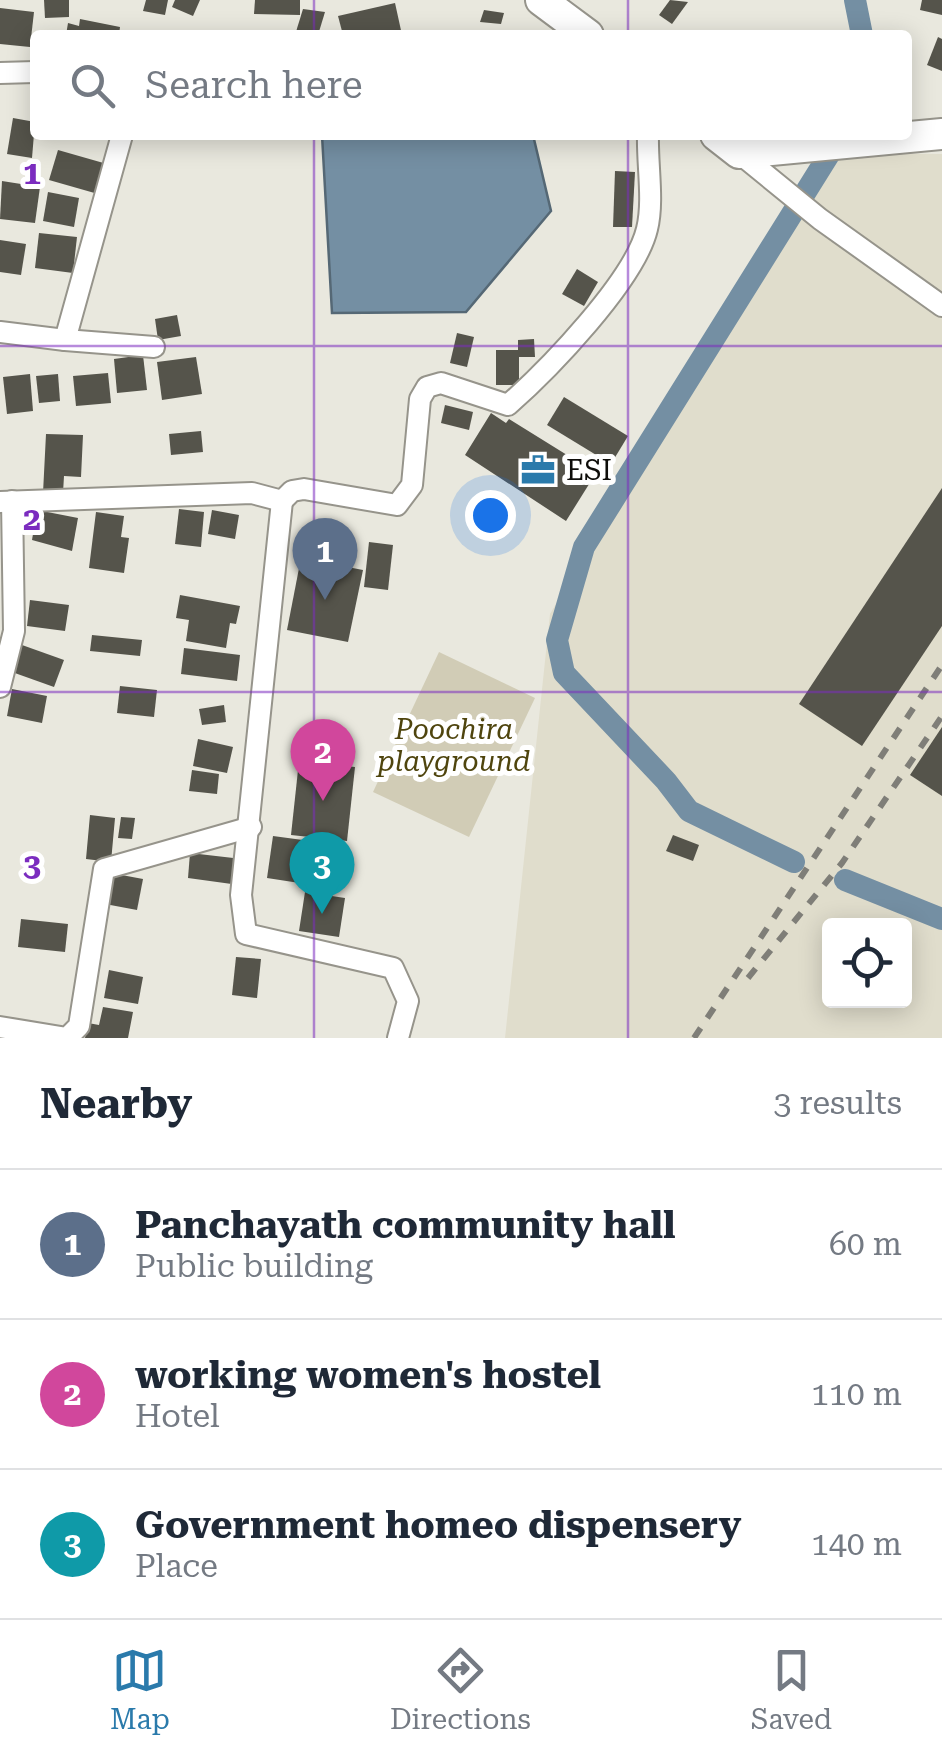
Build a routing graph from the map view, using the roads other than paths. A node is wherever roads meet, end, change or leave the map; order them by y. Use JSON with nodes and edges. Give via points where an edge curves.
{"nodes":[{"id":1,"x":542,"y":0,"type":"edge"},
{"id":2,"x":581,"y":30,"type":"edge"},
{"id":3,"x":0,"y":72,"type":"edge"},
{"id":4,"x":30,"y":72,"type":"edge"},
{"id":5,"x":942,"y":134,"type":"edge"},
{"id":6,"x":912,"y":136,"type":"edge"},
{"id":7,"x":121,"y":140,"type":"edge"},
{"id":8,"x":648,"y":140,"type":"edge"},
{"id":9,"x":864,"y":140,"type":"edge"},
{"id":10,"x":727,"y":144,"type":"edge"},
{"id":11,"x":942,"y":306,"type":"edge"},
{"id":12,"x":0,"y":332,"type":"edge"},
{"id":13,"x":65,"y":340,"type":"junction"},
{"id":14,"x":154,"y":347,"type":"dead end"},
{"id":15,"x":282,"y":501,"type":"junction"},
{"id":16,"x":6,"y":502,"type":"edge"},
{"id":17,"x":0,"y":686,"type":"edge"},
{"id":18,"x":250,"y":826,"type":"junction"},
{"id":19,"x":0,"y":1027,"type":"edge"},
{"id":20,"x":398,"y":1038,"type":"edge"}],
"edges":[{"from":1,"to":2,"type":"street"},
{"from":3,"to":4,"type":"street"},
{"from":5,"to":6,"type":"street"},
{"from":7,"to":13,"type":"street"},
{"from":8,"to":15,"type":"street","via":[[647,229],[624,272],[554,365],[508,405],[441,383],[427,387],[412,486],[397,505],[304,488]]},
{"from":9,"to":10,"type":"street"},
{"from":10,"to":11,"type":"street"},
{"from":12,"to":13,"type":"street"},
{"from":13,"to":14,"type":"street"},
{"from":15,"to":16,"type":"street","via":[[252,493]]},
{"from":15,"to":18,"type":"street"},
{"from":16,"to":17,"type":"street","via":[[14,630]]},
{"from":18,"to":19,"type":"street","via":[[104,869],[79,1026],[67,1038]]},
{"from":18,"to":20,"type":"street","via":[[242,895],[246,934],[393,968],[408,1002]]}]}
